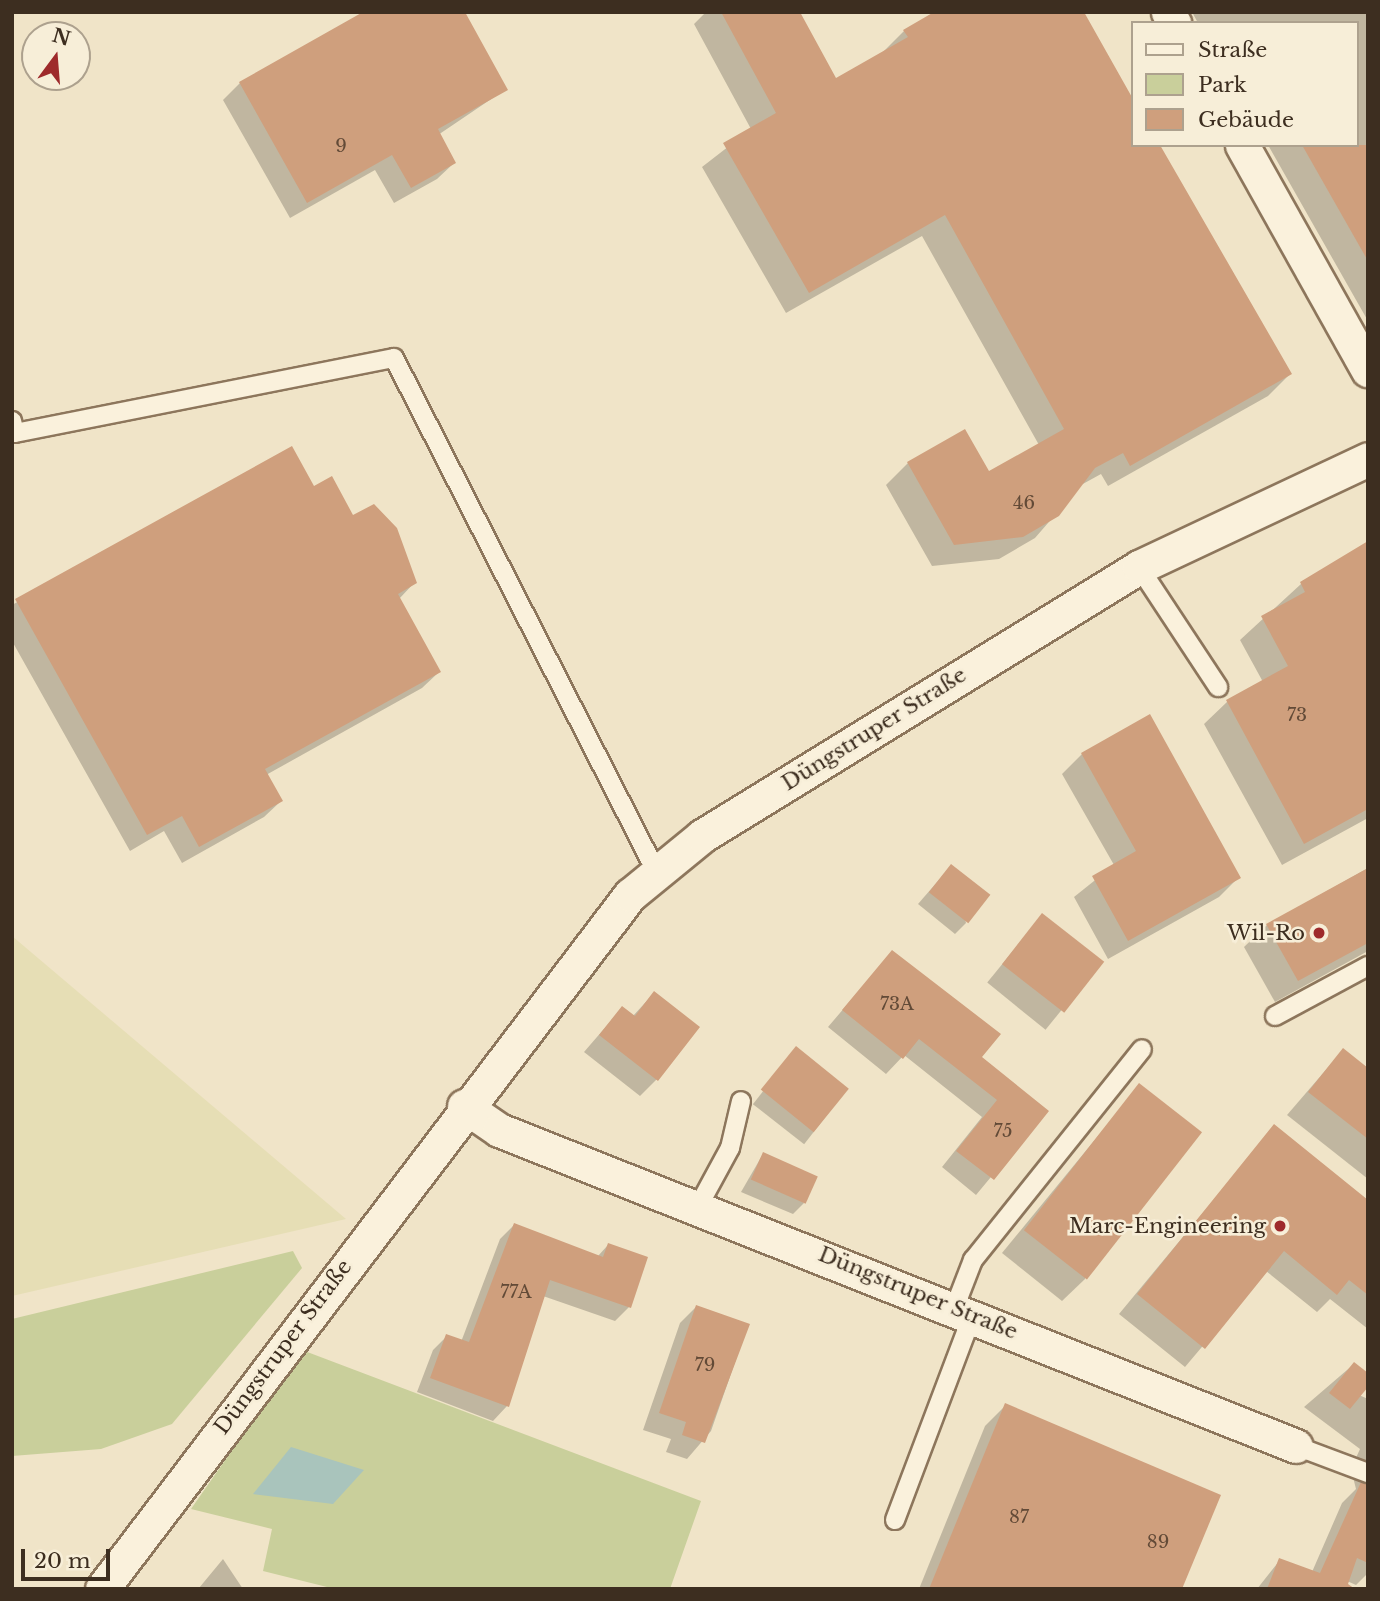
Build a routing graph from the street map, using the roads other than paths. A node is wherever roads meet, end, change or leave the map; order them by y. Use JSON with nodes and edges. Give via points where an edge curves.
{"nodes":[{"id":1,"x":1243,"y":147,"type":"edge"},
{"id":2,"x":1368,"y":370,"type":"edge"},
{"id":3,"x":12,"y":421,"type":"edge"},
{"id":4,"x":1368,"y":459,"type":"edge"},
{"id":5,"x":1139,"y":567,"type":"junction"},
{"id":6,"x":1218,"y":687,"type":"dead end"},
{"id":7,"x":657,"y":873,"type":"junction"},
{"id":8,"x":1368,"y":966,"type":"edge"},
{"id":9,"x":1275,"y":1016,"type":"dead end"},
{"id":10,"x":1142,"y":1049,"type":"dead end"},
{"id":11,"x":741,"y":1101,"type":"dead end"},
{"id":12,"x":464,"y":1106,"type":"junction"},
{"id":13,"x":699,"y":1205,"type":"junction"},
{"id":14,"x":963,"y":1312,"type":"junction"},
{"id":15,"x":1296,"y":1446,"type":"joint"},
{"id":16,"x":1368,"y":1473,"type":"edge"},
{"id":17,"x":895,"y":1520,"type":"dead end"},
{"id":18,"x":102,"y":1589,"type":"edge"}],
"edges":[{"from":1,"to":2,"type":"street"},
{"from":3,"to":7,"type":"lane","via":[[15,433],[394,358]]},
{"from":4,"to":5,"type":"street","name":"Düngstruper Straße"},
{"from":5,"to":6,"type":"lane"},
{"from":5,"to":7,"type":"street","name":"Düngstruper Straße","via":[[702,836]]},
{"from":7,"to":12,"type":"street","name":"Düngstruper Straße","via":[[630,895]]},
{"from":8,"to":9,"type":"lane"},
{"from":10,"to":14,"type":"lane","via":[[973,1260]]},
{"from":11,"to":13,"type":"lane","via":[[730,1148]]},
{"from":12,"to":13,"type":"street","name":"Düngstruper Straße","via":[[499,1130]]},
{"from":12,"to":18,"type":"street","name":"Düngstruper Straße"},
{"from":13,"to":14,"type":"street","name":"Düngstruper Straße"},
{"from":14,"to":15,"type":"street","name":"Düngstruper Straße"},
{"from":14,"to":17,"type":"lane"},
{"from":15,"to":16,"type":"lane"}]}
